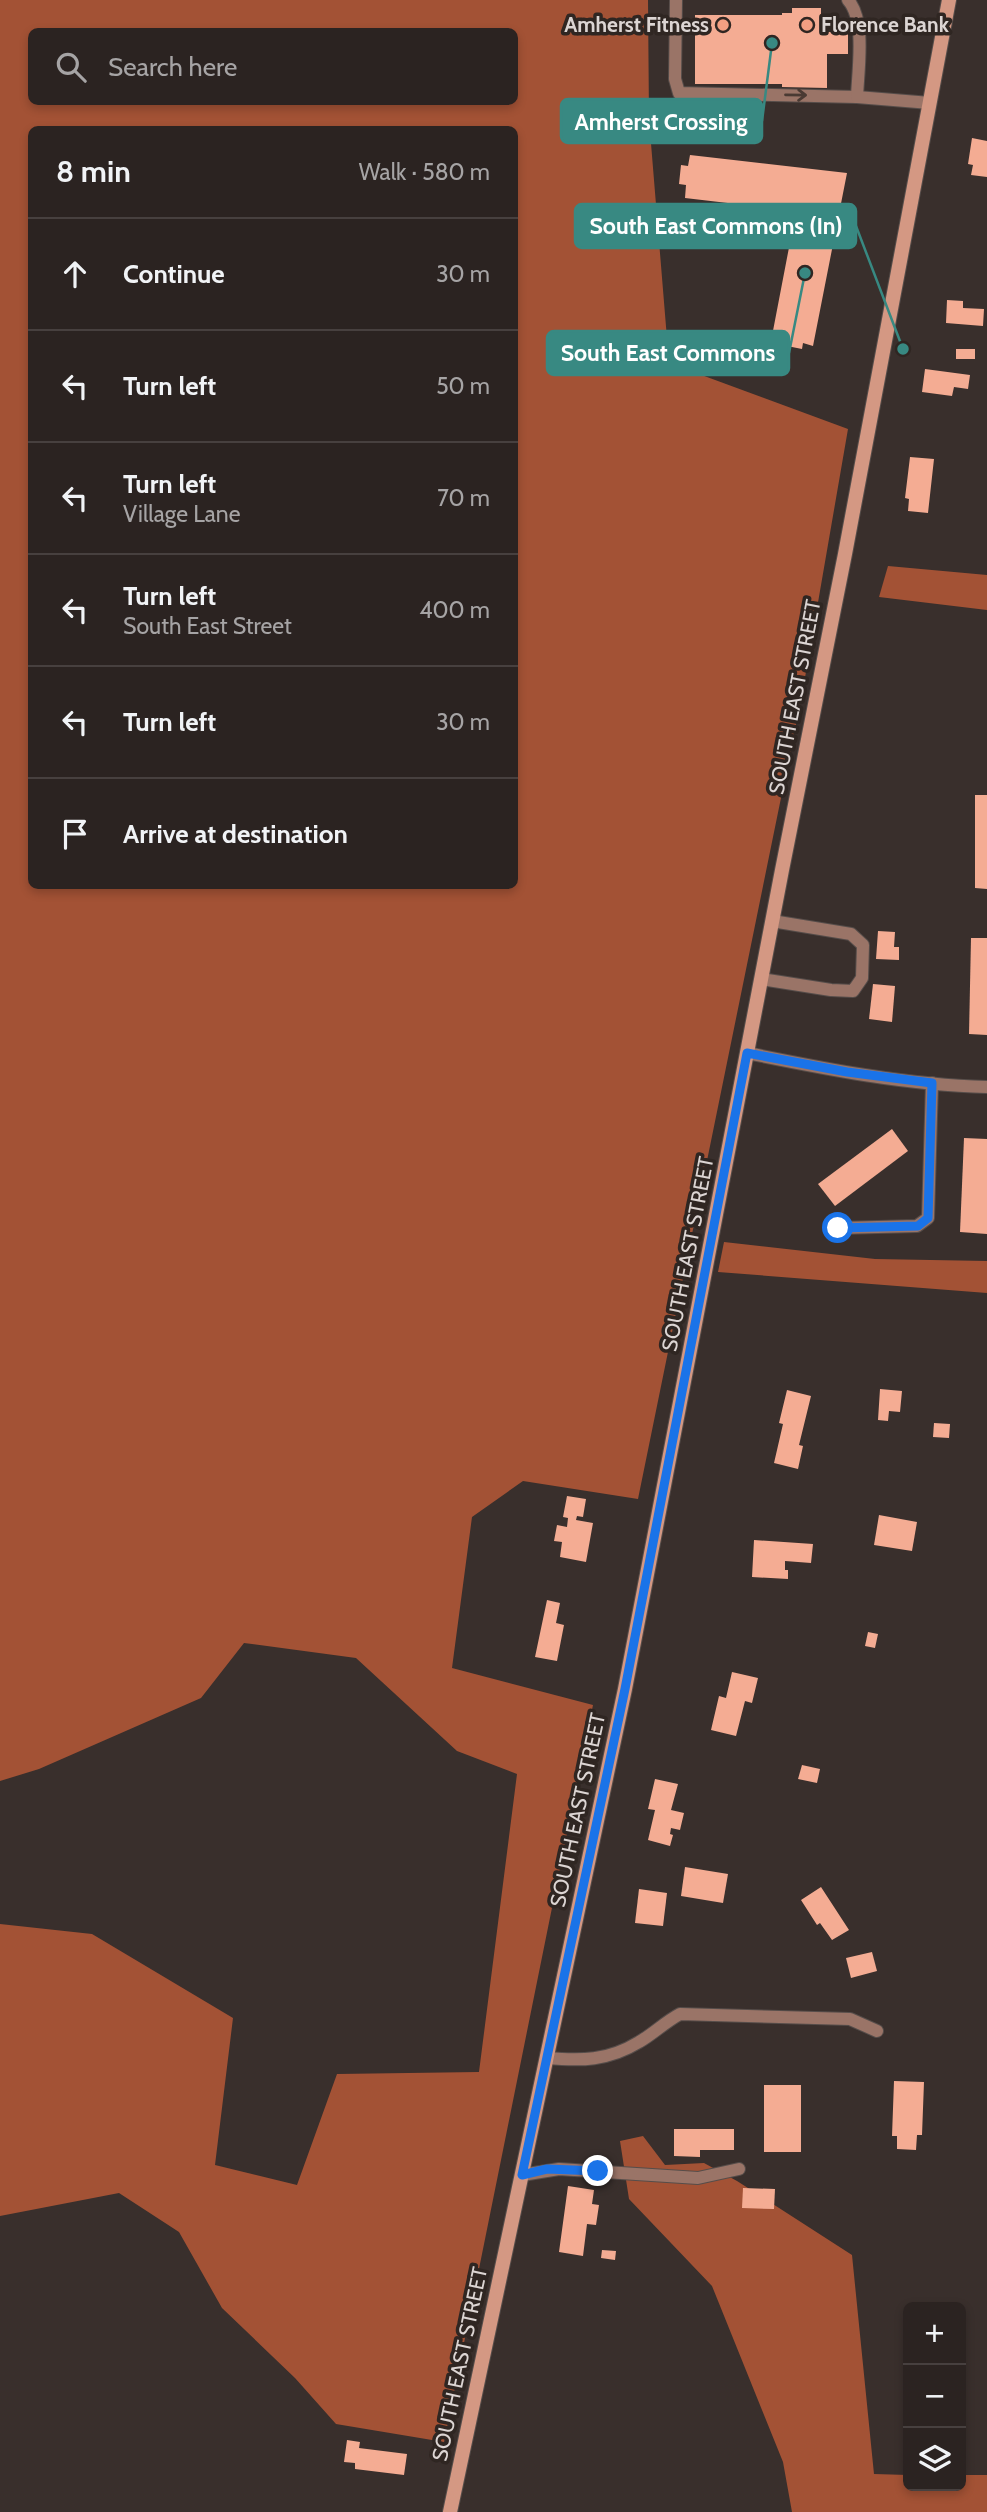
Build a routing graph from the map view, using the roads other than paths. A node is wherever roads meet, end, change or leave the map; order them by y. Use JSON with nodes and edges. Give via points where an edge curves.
{"nodes":[{"id":1,"x":676,"y":0,"type":"edge"},
{"id":2,"x":848,"y":0,"type":"edge"},
{"id":3,"x":948,"y":0,"type":"edge"},
{"id":4,"x":857,"y":97,"type":"junction"},
{"id":5,"x":930,"y":103,"type":"junction"},
{"id":6,"x":772,"y":921,"type":"junction"},
{"id":7,"x":761,"y":979,"type":"junction"},
{"id":8,"x":747,"y":1053,"type":"junction"},
{"id":9,"x":932,"y":1083,"type":"junction"},
{"id":10,"x":987,"y":1087,"type":"edge"},
{"id":11,"x":838,"y":1228,"type":"dead end"},
{"id":12,"x":877,"y":2031,"type":"dead end"},
{"id":13,"x":547,"y":2058,"type":"junction"},
{"id":14,"x":739,"y":2169,"type":"dead end"},
{"id":15,"x":522,"y":2175,"type":"junction"},
{"id":16,"x":450,"y":2512,"type":"edge"}],
"edges":[{"from":1,"to":4,"type":"lane","one_way":true,"via":[[675,79],[679,93]]},
{"from":2,"to":4,"type":"lane","via":[[855,8],[860,45]]},
{"from":3,"to":5,"type":"main road","name":"SOUTH EAST STREET"},
{"from":4,"to":5,"type":"lane"},
{"from":5,"to":6,"type":"main road","name":"SOUTH EAST STREET"},
{"from":6,"to":7,"type":"main road","name":"SOUTH EAST STREET"},
{"from":6,"to":7,"type":"lane","via":[[851,934],[863,945],[862,978],[853,991]]},
{"from":7,"to":8,"type":"main road","name":"SOUTH EAST STREET"},
{"from":8,"to":9,"type":"lane"},
{"from":8,"to":13,"type":"main road","name":"SOUTH EAST STREET","via":[[627,1677]]},
{"from":9,"to":10,"type":"lane"},
{"from":9,"to":11,"type":"lane","via":[[928,1218],[918,1226]]},
{"from":12,"to":13,"type":"lane","via":[[850,2019],[680,2014],[615,2055],[576,2061]]},
{"from":13,"to":15,"type":"main road","name":"SOUTH EAST STREET"},
{"from":14,"to":15,"type":"lane","via":[[698,2178],[559,2169]]},
{"from":15,"to":16,"type":"main road","name":"SOUTH EAST STREET"}]}
